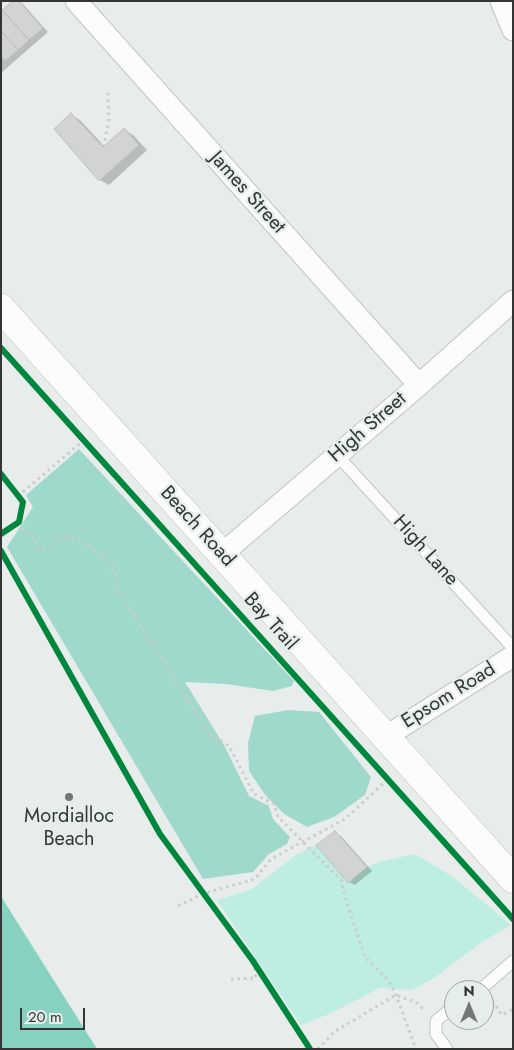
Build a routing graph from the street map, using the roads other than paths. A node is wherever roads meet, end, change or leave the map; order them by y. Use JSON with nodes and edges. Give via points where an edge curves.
{"nodes":[{"id":1,"x":76,"y":1,"type":"edge"},
{"id":2,"x":501,"y":1,"type":"edge"},
{"id":3,"x":513,"y":30,"type":"edge"},
{"id":4,"x":513,"y":301,"type":"edge"},
{"id":5,"x":1,"y":308,"type":"edge"},
{"id":6,"x":419,"y":385,"type":"junction"},
{"id":7,"x":337,"y":456,"type":"junction"},
{"id":8,"x":222,"y":554,"type":"junction"},
{"id":9,"x":513,"y":648,"type":"edge"},
{"id":10,"x":513,"y":656,"type":"edge"},
{"id":11,"x":385,"y":737,"type":"junction"},
{"id":12,"x":513,"y":879,"type":"edge"},
{"id":13,"x":513,"y":962,"type":"edge"},
{"id":14,"x":492,"y":980,"type":"edge"},
{"id":15,"x":444,"y":1014,"type":"edge"},
{"id":16,"x":447,"y":1049,"type":"edge"}],
"edges":[{"from":1,"to":6,"type":"street","name":"James Street"},
{"from":2,"to":3,"type":"street"},
{"from":4,"to":6,"type":"street","name":"High Street"},
{"from":5,"to":8,"type":"main road","name":"Beach Road"},
{"from":6,"to":7,"type":"street","name":"High Street"},
{"from":7,"to":8,"type":"street","name":"High Street"},
{"from":7,"to":9,"type":"lane","name":"High Lane"},
{"from":8,"to":11,"type":"main road","name":"Beach Road"},
{"from":10,"to":11,"type":"street","name":"Epsom Road"},
{"from":11,"to":12,"type":"main road","name":"Beach Road"},
{"from":13,"to":14,"type":"lane"},
{"from":15,"to":16,"type":"lane","via":[[436,1021],[436,1034]]}]}
